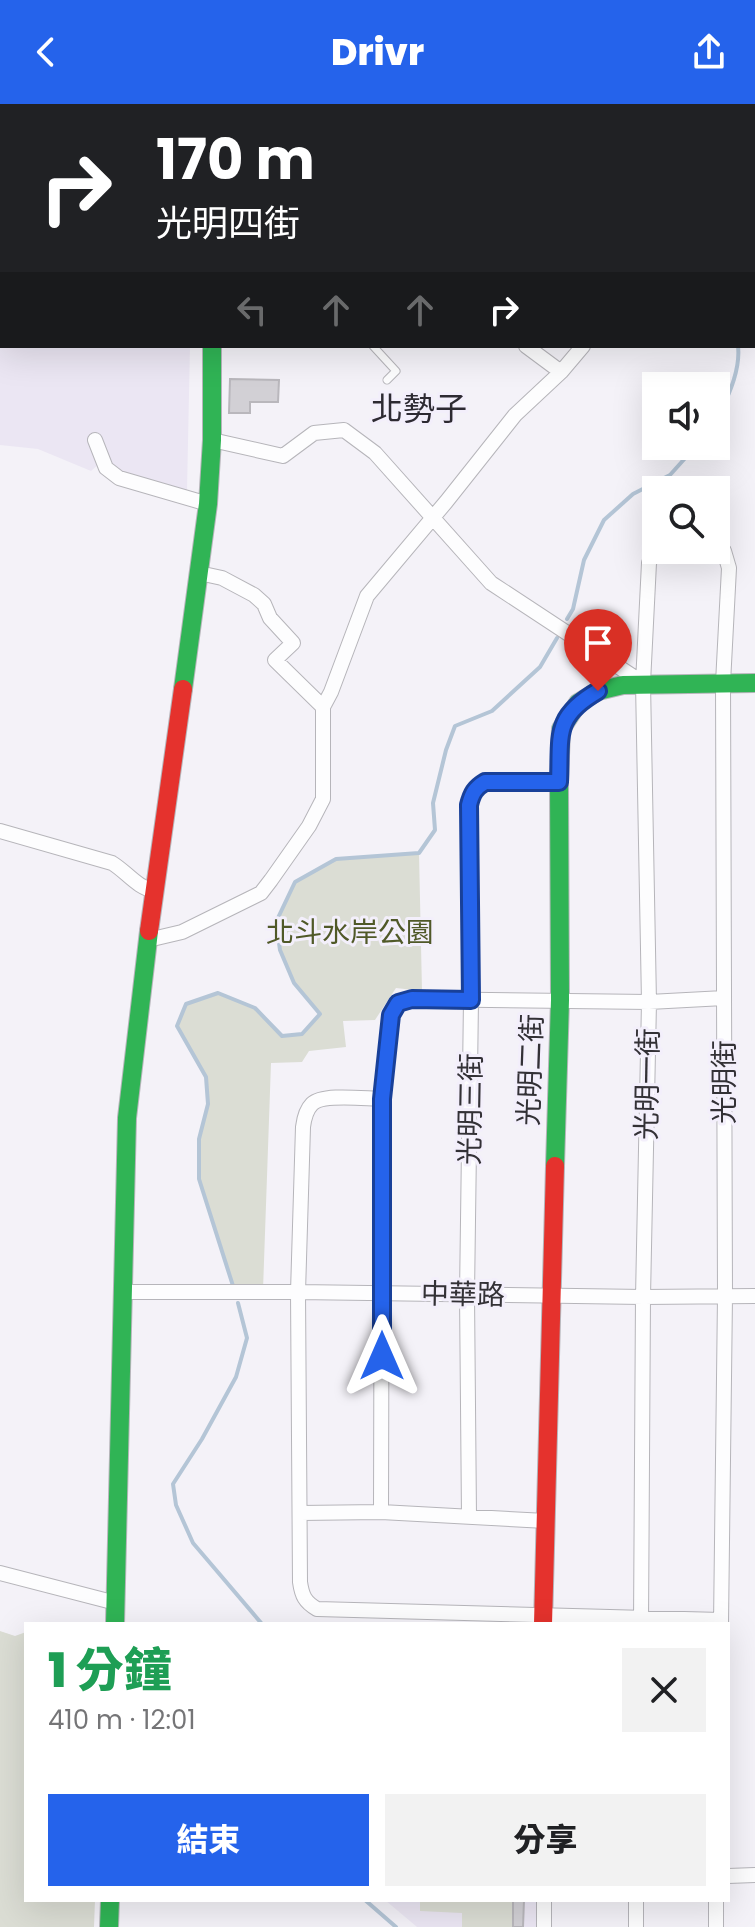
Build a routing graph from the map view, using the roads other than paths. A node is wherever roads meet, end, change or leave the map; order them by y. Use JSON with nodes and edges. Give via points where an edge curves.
{"nodes":[{"id":1,"x":212,"y":348,"type":"edge"},
{"id":2,"x":375,"y":348,"type":"edge"},
{"id":3,"x":529,"y":348,"type":"edge"},
{"id":4,"x":581,"y":348,"type":"edge"},
{"id":5,"x":561,"y":372,"type":"junction"},
{"id":6,"x":387,"y":380,"type":"dead end"},
{"id":7,"x":95,"y":440,"type":"dead end"},
{"id":8,"x":212,"y":440,"type":"junction"},
{"id":9,"x":208,"y":504,"type":"junction"},
{"id":10,"x":433,"y":517,"type":"junction"},
{"id":11,"x":649,"y":564,"type":"edge"},
{"id":12,"x":728,"y":564,"type":"edge"},
{"id":13,"x":199,"y":573,"type":"junction"},
{"id":14,"x":643,"y":683,"type":"junction"},
{"id":15,"x":723,"y":683,"type":"junction"},
{"id":16,"x":755,"y":683,"type":"edge"},
{"id":17,"x":323,"y":707,"type":"junction"},
{"id":18,"x":559,"y":782,"type":"junction"},
{"id":19,"x":0,"y":831,"type":"edge"},
{"id":20,"x":155,"y":891,"type":"junction"},
{"id":21,"x":148,"y":940,"type":"junction"},
{"id":22,"x":724,"y":998,"type":"junction"},
{"id":23,"x":471,"y":1000,"type":"junction"},
{"id":24,"x":560,"y":1000,"type":"junction"},
{"id":25,"x":649,"y":1002,"type":"junction"},
{"id":26,"x":382,"y":1099,"type":"junction"},
{"id":27,"x":122,"y":1292,"type":"junction"},
{"id":28,"x":298,"y":1292,"type":"junction"},
{"id":29,"x":382,"y":1293,"type":"junction"},
{"id":30,"x":467,"y":1294,"type":"junction"},
{"id":31,"x":551,"y":1296,"type":"junction"},
{"id":32,"x":725,"y":1296,"type":"junction"},
{"id":33,"x":755,"y":1296,"type":"edge"},
{"id":34,"x":643,"y":1297,"type":"junction"},
{"id":35,"x":381,"y":1512,"type":"junction"},
{"id":36,"x":300,"y":1513,"type":"junction"},
{"id":37,"x":469,"y":1517,"type":"junction"},
{"id":38,"x":546,"y":1521,"type":"junction"},
{"id":39,"x":0,"y":1573,"type":"edge"},
{"id":40,"x":116,"y":1603,"type":"junction"},
{"id":41,"x":543,"y":1620,"type":"edge"},
{"id":42,"x":641,"y":1621,"type":"edge"},
{"id":43,"x":115,"y":1622,"type":"edge"},
{"id":44,"x":721,"y":1622,"type":"edge"},
{"id":45,"x":755,"y":1875,"type":"edge"},
{"id":46,"x":730,"y":1876,"type":"edge"},
{"id":47,"x":110,"y":1902,"type":"edge"},
{"id":48,"x":544,"y":1902,"type":"edge"},
{"id":49,"x":636,"y":1902,"type":"edge"},
{"id":50,"x":716,"y":1902,"type":"edge"},
{"id":51,"x":109,"y":1927,"type":"edge"},
{"id":52,"x":544,"y":1927,"type":"edge"},
{"id":53,"x":636,"y":1927,"type":"edge"},
{"id":54,"x":716,"y":1927,"type":"edge"}],
"edges":[{"from":1,"to":8,"type":"main road"},
{"from":2,"to":6,"type":"lane","via":[[396,371]]},
{"from":3,"to":5,"type":"street"},
{"from":4,"to":5,"type":"street"},
{"from":5,"to":10,"type":"street","via":[[515,415]]},
{"from":7,"to":9,"type":"street","via":[[106,468],[119,478]]},
{"from":8,"to":9,"type":"main road"},
{"from":8,"to":10,"type":"street","via":[[283,456],[314,433],[344,430],[375,453]]},
{"from":9,"to":13,"type":"main road"},
{"from":10,"to":14,"type":"street","via":[[491,583]]},
{"from":10,"to":17,"type":"street","via":[[367,596]]},
{"from":11,"to":14,"type":"street","name":"光明一街"},
{"from":12,"to":15,"type":"street","name":"光明街"},
{"from":13,"to":17,"type":"street","via":[[222,578],[264,604],[293,643],[275,660]]},
{"from":13,"to":20,"type":"main road"},
{"from":14,"to":15,"type":"main road","name":"光明二街"},
{"from":14,"to":18,"type":"main road","name":"光明二街","via":[[598,691],[578,703],[561,729]]},
{"from":14,"to":25,"type":"street","name":"光明一街"},
{"from":15,"to":16,"type":"main road","name":"光明二街"},
{"from":15,"to":22,"type":"street","name":"光明街"},
{"from":17,"to":21,"type":"street","via":[[323,799],[261,893],[182,932]]},
{"from":18,"to":23,"type":"street","name":"光明三街","via":[[485,782],[471,795]]},
{"from":18,"to":24,"type":"main road","name":"光明二街"},
{"from":19,"to":20,"type":"street","via":[[112,863]]},
{"from":20,"to":21,"type":"main road"},
{"from":21,"to":27,"type":"main road","via":[[127,1118]]},
{"from":22,"to":25,"type":"street"},
{"from":22,"to":32,"type":"street","name":"光明街"},
{"from":23,"to":24,"type":"street"},
{"from":23,"to":26,"type":"street","via":[[398,1003],[391,1015]]},
{"from":23,"to":30,"type":"street","name":"光明三街"},
{"from":24,"to":25,"type":"street"},
{"from":24,"to":31,"type":"main road","name":"光明二街"},
{"from":25,"to":34,"type":"street","name":"光明一街"},
{"from":26,"to":28,"type":"street","via":[[324,1098],[305,1115]]},
{"from":26,"to":29,"type":"street"},
{"from":27,"to":28,"type":"street","name":"中華路"},
{"from":27,"to":40,"type":"main road"},
{"from":28,"to":29,"type":"street","name":"中華路"},
{"from":28,"to":36,"type":"street"},
{"from":29,"to":30,"type":"street","name":"中華路"},
{"from":29,"to":35,"type":"street"},
{"from":30,"to":31,"type":"street","name":"中華路"},
{"from":30,"to":37,"type":"street","name":"光明三街"},
{"from":31,"to":34,"type":"street","name":"中華路"},
{"from":31,"to":38,"type":"main road","name":"光明二街"},
{"from":32,"to":33,"type":"street","name":"中華路"},
{"from":32,"to":34,"type":"street","name":"中華路"},
{"from":32,"to":44,"type":"street","name":"光明街"},
{"from":34,"to":42,"type":"street","name":"光明一街"},
{"from":35,"to":36,"type":"street"},
{"from":35,"to":37,"type":"street"},
{"from":36,"to":41,"type":"street","via":[[301,1594],[317,1609]]},
{"from":37,"to":38,"type":"street"},
{"from":38,"to":41,"type":"main road","name":"光明二街"},
{"from":39,"to":40,"type":"street"},
{"from":40,"to":43,"type":"main road"},
{"from":41,"to":42,"type":"street"},
{"from":42,"to":44,"type":"street"},
{"from":45,"to":46,"type":"street"},
{"from":47,"to":51,"type":"main road"},
{"from":48,"to":52,"type":"street"},
{"from":49,"to":53,"type":"street"},
{"from":50,"to":54,"type":"street"}]}
